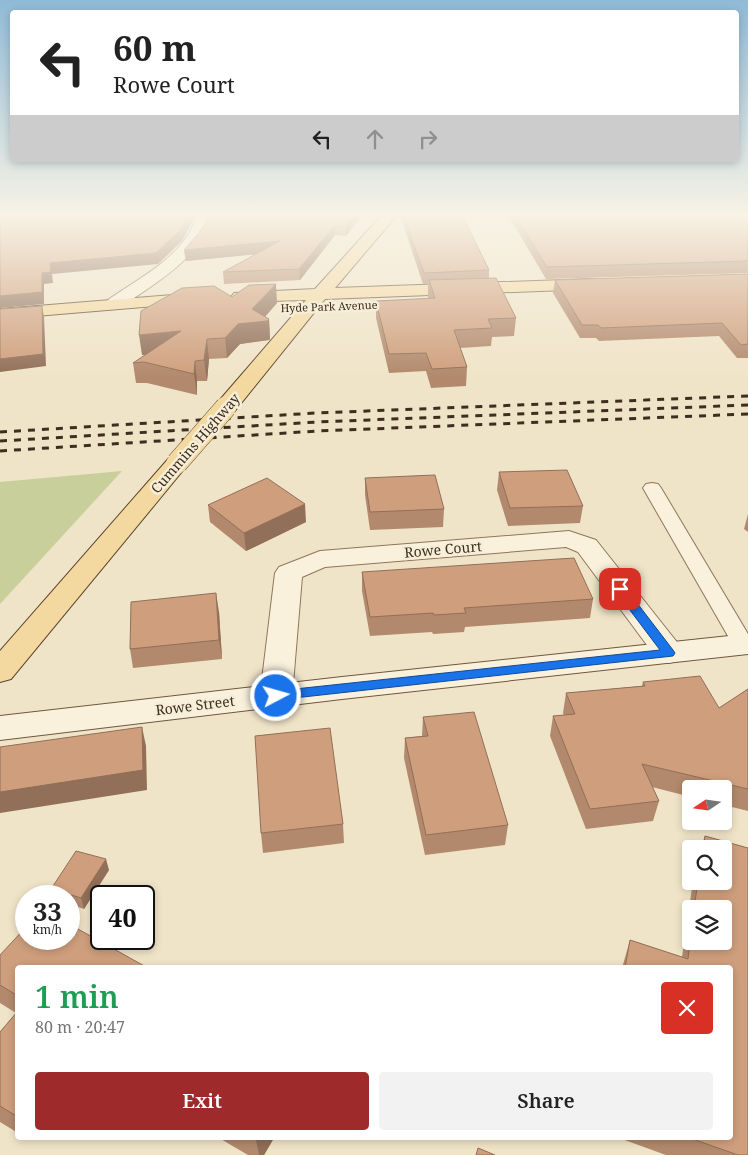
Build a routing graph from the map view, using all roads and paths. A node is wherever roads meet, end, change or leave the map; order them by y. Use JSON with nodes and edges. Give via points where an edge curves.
{"nodes":[{"id":1,"x":161,"y":269,"type":"edge"},
{"id":2,"x":342,"y":269,"type":"edge"},
{"id":3,"x":608,"y":291,"type":"edge"},
{"id":4,"x":315,"y":300,"type":"junction"},
{"id":5,"x":115,"y":303,"type":"junction"},
{"id":6,"x":220,"y":304,"type":"junction"},
{"id":7,"x":0,"y":314,"type":"edge"},
{"id":8,"x":0,"y":326,"type":"edge"},
{"id":9,"x":652,"y":488,"type":"dead end"},
{"id":10,"x":746,"y":644,"type":"edge"},
{"id":11,"x":669,"y":653,"type":"junction"},
{"id":12,"x":0,"y":671,"type":"edge"},
{"id":13,"x":276,"y":696,"type":"junction"},
{"id":14,"x":0,"y":728,"type":"edge"}],
"edges":[{"from":1,"to":5,"type":"street"},
{"from":2,"to":4,"type":"main road","name":"Cummins Highway"},
{"from":3,"to":4,"type":"main road","name":"Hyde Park Avenue"},
{"from":4,"to":6,"type":"main road","name":"Hyde Park Avenue"},
{"from":4,"to":12,"type":"main road","name":"Cummins Highway","bridge":true},
{"from":5,"to":6,"type":"main road","name":"Hyde Park Avenue"},
{"from":5,"to":7,"type":"main road","name":"Hyde Park Avenue"},
{"from":6,"to":8,"type":"main road","name":"Hyde Park Avenue"},
{"from":9,"to":10,"type":"lane"},
{"from":10,"to":11,"type":"street","name":"Rowe Street"},
{"from":11,"to":13,"type":"street","name":"Rowe Street"},
{"from":11,"to":13,"type":"street","name":"Rowe Court","via":[[587,546],[569,539],[320,559],[289,573]]},
{"from":13,"to":14,"type":"street","name":"Rowe Street"}]}
